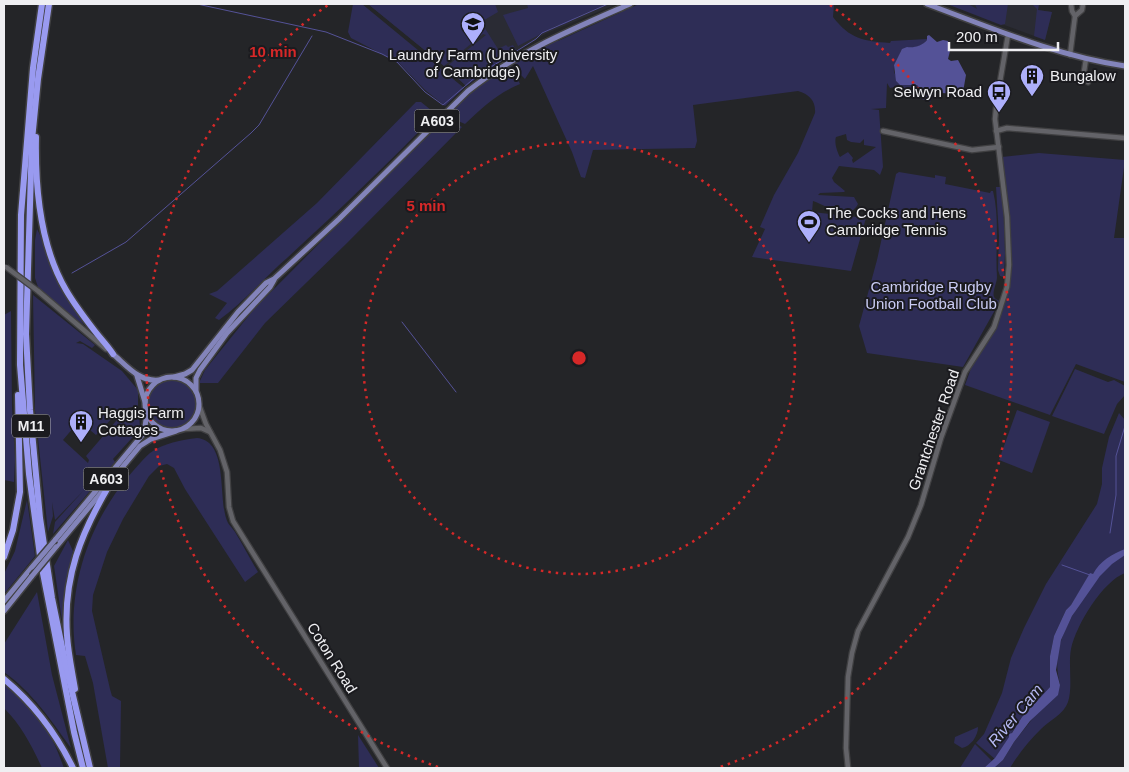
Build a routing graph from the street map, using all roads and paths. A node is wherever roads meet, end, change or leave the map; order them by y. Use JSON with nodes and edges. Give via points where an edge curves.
{"nodes":[{"id":1,"x":42,"y":4,"type":"edge"},
{"id":2,"x":49,"y":4,"type":"edge"},
{"id":3,"x":630,"y":4,"type":"edge"},
{"id":4,"x":927,"y":4,"type":"edge"},
{"id":5,"x":1072,"y":4,"type":"edge"},
{"id":6,"x":1083,"y":4,"type":"edge"},
{"id":7,"x":1075,"y":16,"type":"junction"},
{"id":8,"x":1007,"y":32,"type":"junction"},
{"id":9,"x":1070,"y":55,"type":"junction"},
{"id":10,"x":1086,"y":59,"type":"junction"},
{"id":11,"x":1125,"y":66,"type":"edge"},
{"id":12,"x":38,"y":79,"type":"junction"},
{"id":13,"x":1088,"y":82,"type":"dead end"},
{"id":14,"x":884,"y":131,"type":"dead end"},
{"id":15,"x":996,"y":131,"type":"junction"},
{"id":16,"x":1125,"y":138,"type":"edge"},
{"id":17,"x":999,"y":147,"type":"junction"},
{"id":18,"x":5,"y":266,"type":"edge"},
{"id":19,"x":274,"y":279,"type":"junction"},
{"id":20,"x":113,"y":354,"type":"junction"},
{"id":21,"x":20,"y":365,"type":"junction"},
{"id":22,"x":137,"y":376,"type":"junction"},
{"id":23,"x":174,"y":377,"type":"junction"},
{"id":24,"x":162,"y":379,"type":"junction"},
{"id":25,"x":196,"y":392,"type":"junction"},
{"id":26,"x":145,"y":404,"type":"junction"},
{"id":27,"x":200,"y":405,"type":"junction"},
{"id":28,"x":147,"y":413,"type":"junction"},
{"id":29,"x":182,"y":429,"type":"junction"},
{"id":30,"x":176,"y":431,"type":"junction"},
{"id":31,"x":211,"y":433,"type":"junction"},
{"id":32,"x":110,"y":484,"type":"junction"},
{"id":33,"x":4,"y":556,"type":"edge"},
{"id":34,"x":4,"y":601,"type":"edge"},
{"id":35,"x":4,"y":611,"type":"edge"},
{"id":36,"x":4,"y":679,"type":"edge"},
{"id":37,"x":82,"y":738,"type":"junction"},
{"id":38,"x":73,"y":768,"type":"edge"},
{"id":39,"x":83,"y":768,"type":"edge"},
{"id":40,"x":90,"y":768,"type":"edge"},
{"id":41,"x":386,"y":768,"type":"edge"},
{"id":42,"x":848,"y":768,"type":"edge"}],
"edges":[{"from":1,"to":21,"type":"highway","number":"M11","via":[[30,98],[21,216]]},
{"from":2,"to":12,"type":"highway","number":"M11"},
{"from":3,"to":19,"type":"main road","number":"A603","via":[[522,54],[489,74]]},
{"from":4,"to":8,"type":"main road"},
{"from":5,"to":7,"type":"street"},
{"from":6,"to":7,"type":"street"},
{"from":7,"to":9,"type":"street"},
{"from":8,"to":9,"type":"main road"},
{"from":8,"to":15,"type":"street","name":"Grantchester Road","via":[[997,99]]},
{"from":9,"to":10,"type":"main road"},
{"from":10,"to":11,"type":"main road"},
{"from":10,"to":13,"type":"street","via":[[1083,78]]},
{"from":12,"to":20,"type":"highway","via":[[37,191],[46,240],[64,287]]},
{"from":12,"to":37,"type":"highway","number":"M11","via":[[32,140],[27,314],[30,410],[47,564]]},
{"from":14,"to":17,"type":"street","via":[[972,150]]},
{"from":15,"to":16,"type":"street","via":[[1007,128]]},
{"from":15,"to":17,"type":"street","name":"Grantchester Road"},
{"from":17,"to":42,"type":"street","name":"Grantchester Road","via":[[1007,217],[1007,287],[994,327],[966,372],[908,537],[858,631],[848,678]]},
{"from":18,"to":20,"type":"street","bridge":true},
{"from":19,"to":23,"type":"main road","number":"A603","via":[[238,312],[192,370]]},
{"from":19,"to":25,"type":"main road","number":"A603","via":[[200,370],[196,378]]},
{"from":20,"to":22,"type":"main road"},
{"from":21,"to":33,"type":"highway","via":[[20,492]]},
{"from":21,"to":39,"type":"highway","number":"M11","via":[[40,563]]},
{"from":22,"to":24,"type":"main road"},
{"from":22,"to":26,"type":"main road"},
{"from":23,"to":24,"type":"main road"},
{"from":23,"to":25,"type":"main road","via":[[187,382]]},
{"from":24,"to":26,"type":"main road","via":[[151,388]]},
{"from":25,"to":27,"type":"main road"},
{"from":26,"to":28,"type":"main road"},
{"from":27,"to":29,"type":"main road","via":[[195,419]]},
{"from":27,"to":31,"type":"street","name":"Coton Road"},
{"from":28,"to":30,"type":"main road","via":[[158,427]]},
{"from":28,"to":34,"type":"main road","number":"A603","bridge":true,"via":[[144,432]]},
{"from":29,"to":30,"type":"main road"},
{"from":29,"to":31,"type":"street","via":[[201,428]]},
{"from":30,"to":32,"type":"main road","number":"A603","via":[[144,443]]},
{"from":31,"to":41,"type":"street","name":"Coton Road","via":[[227,472],[233,521]]},
{"from":32,"to":35,"type":"main road","number":"A603","bridge":true},
{"from":32,"to":37,"type":"highway","via":[[79,544],[68,587],[67,636]]},
{"from":36,"to":38,"type":"highway","via":[[40,714]]},
{"from":37,"to":40,"type":"highway","number":"M11"}]}
